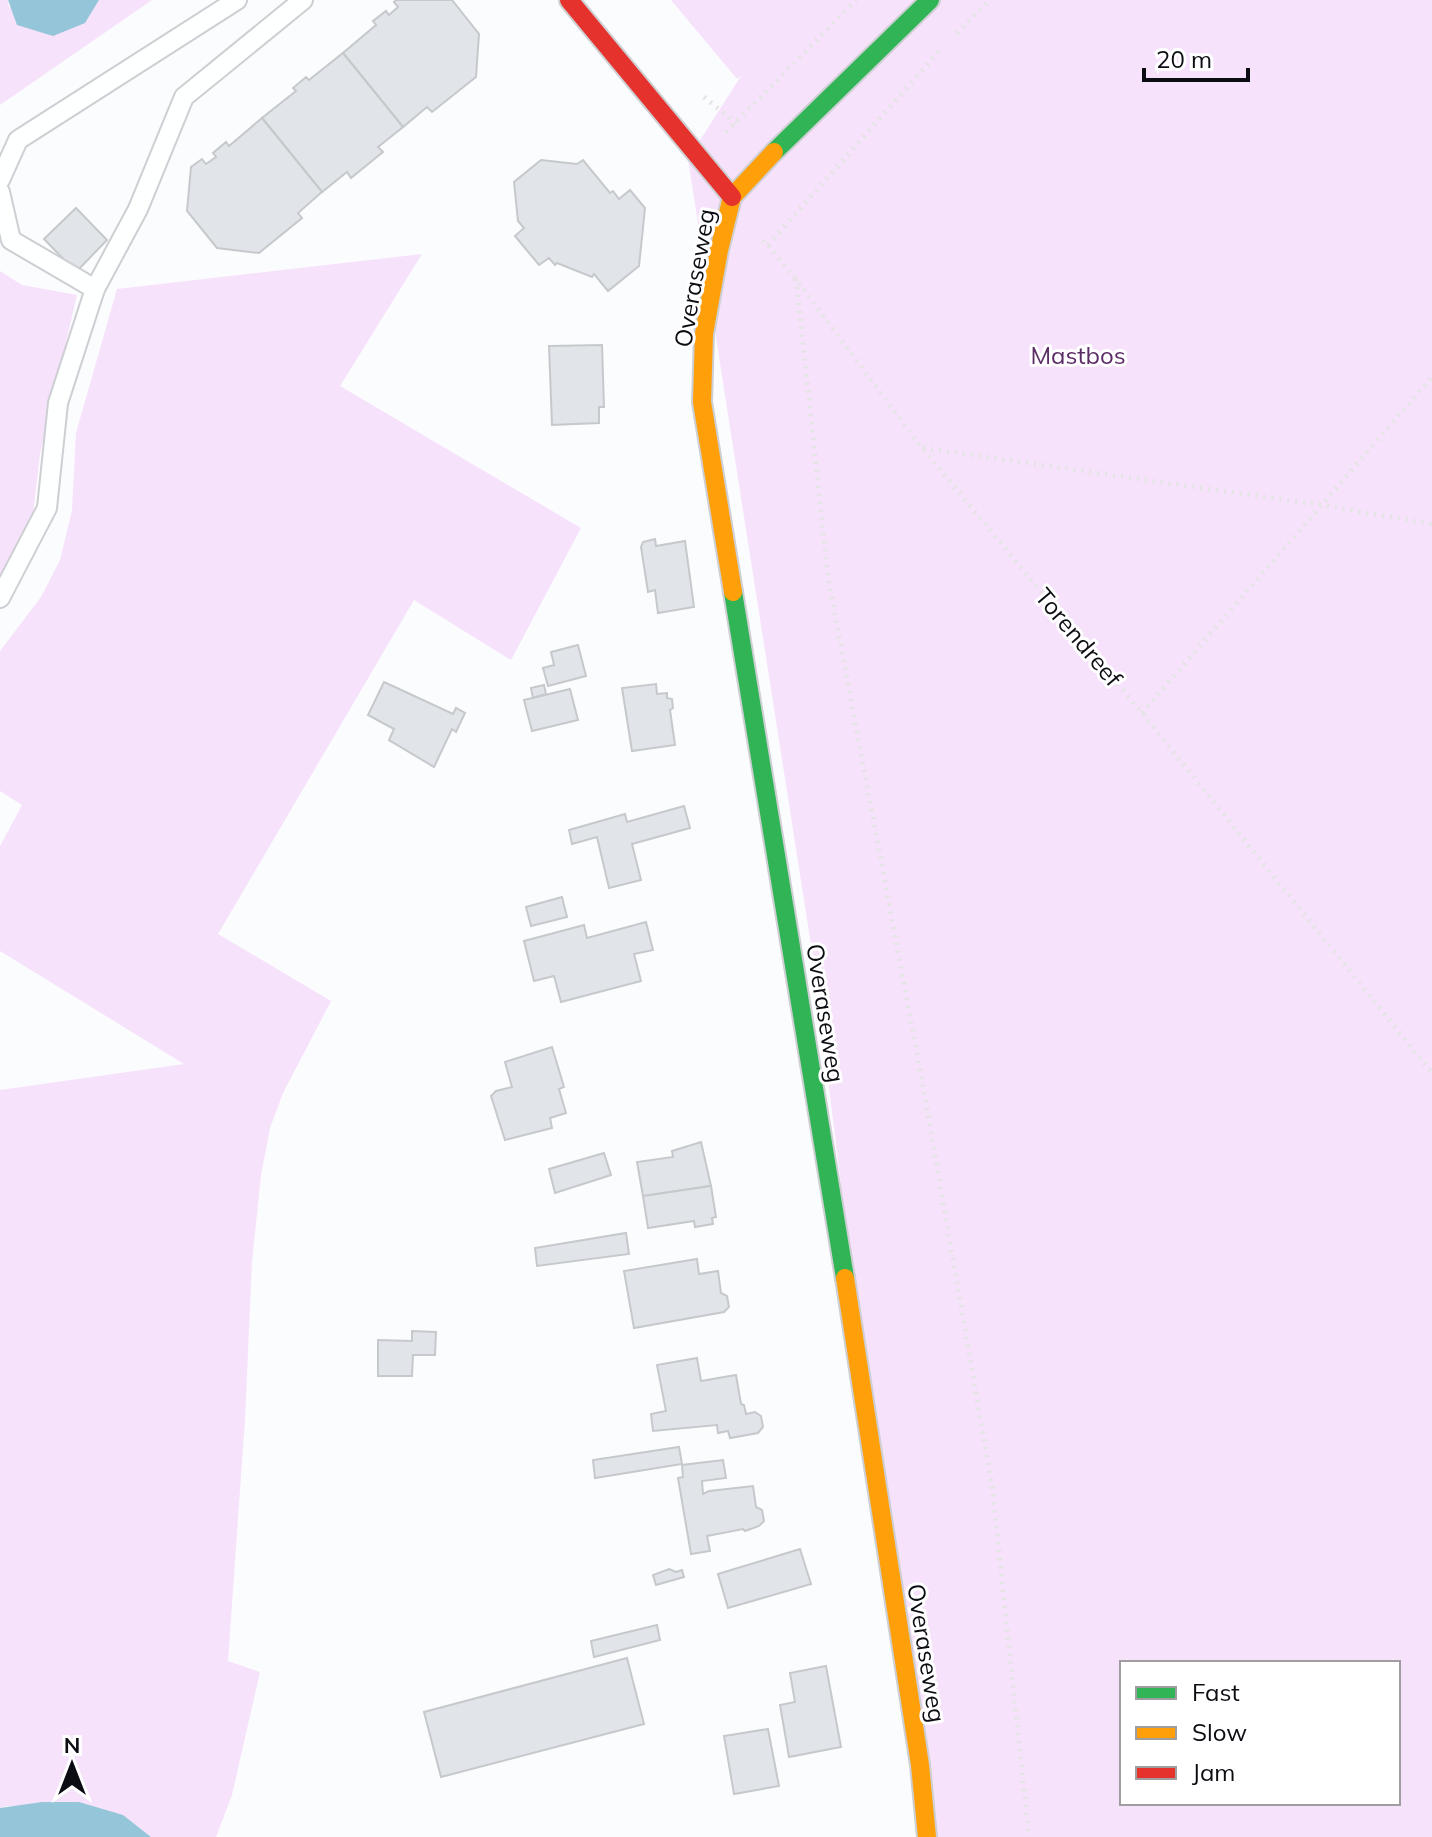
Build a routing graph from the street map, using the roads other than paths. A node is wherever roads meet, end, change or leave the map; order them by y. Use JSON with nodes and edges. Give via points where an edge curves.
{"nodes":[{"id":1,"x":237,"y":0,"type":"edge"},
{"id":2,"x":303,"y":0,"type":"edge"},
{"id":3,"x":569,"y":0,"type":"edge"},
{"id":4,"x":930,"y":0,"type":"edge"},
{"id":5,"x":0,"y":180,"type":"edge"},
{"id":6,"x":0,"y":192,"type":"edge"},
{"id":7,"x":732,"y":197,"type":"junction"},
{"id":8,"x":95,"y":289,"type":"junction"},
{"id":9,"x":3,"y":588,"type":"edge"},
{"id":10,"x":927,"y":1837,"type":"edge"}],
"edges":[{"from":1,"to":5,"type":"lane","via":[[18,140]]},
{"from":2,"to":8,"type":"lane","via":[[184,97],[138,209]]},
{"from":3,"to":7,"type":"street"},
{"from":4,"to":7,"type":"street"},
{"from":6,"to":8,"type":"lane","via":[[11,240]]},
{"from":7,"to":10,"type":"street","name":"Overaseweg","via":[[704,334],[702,402],[829,1176]]},
{"from":8,"to":9,"type":"lane","via":[[58,403],[47,508]]}]}
